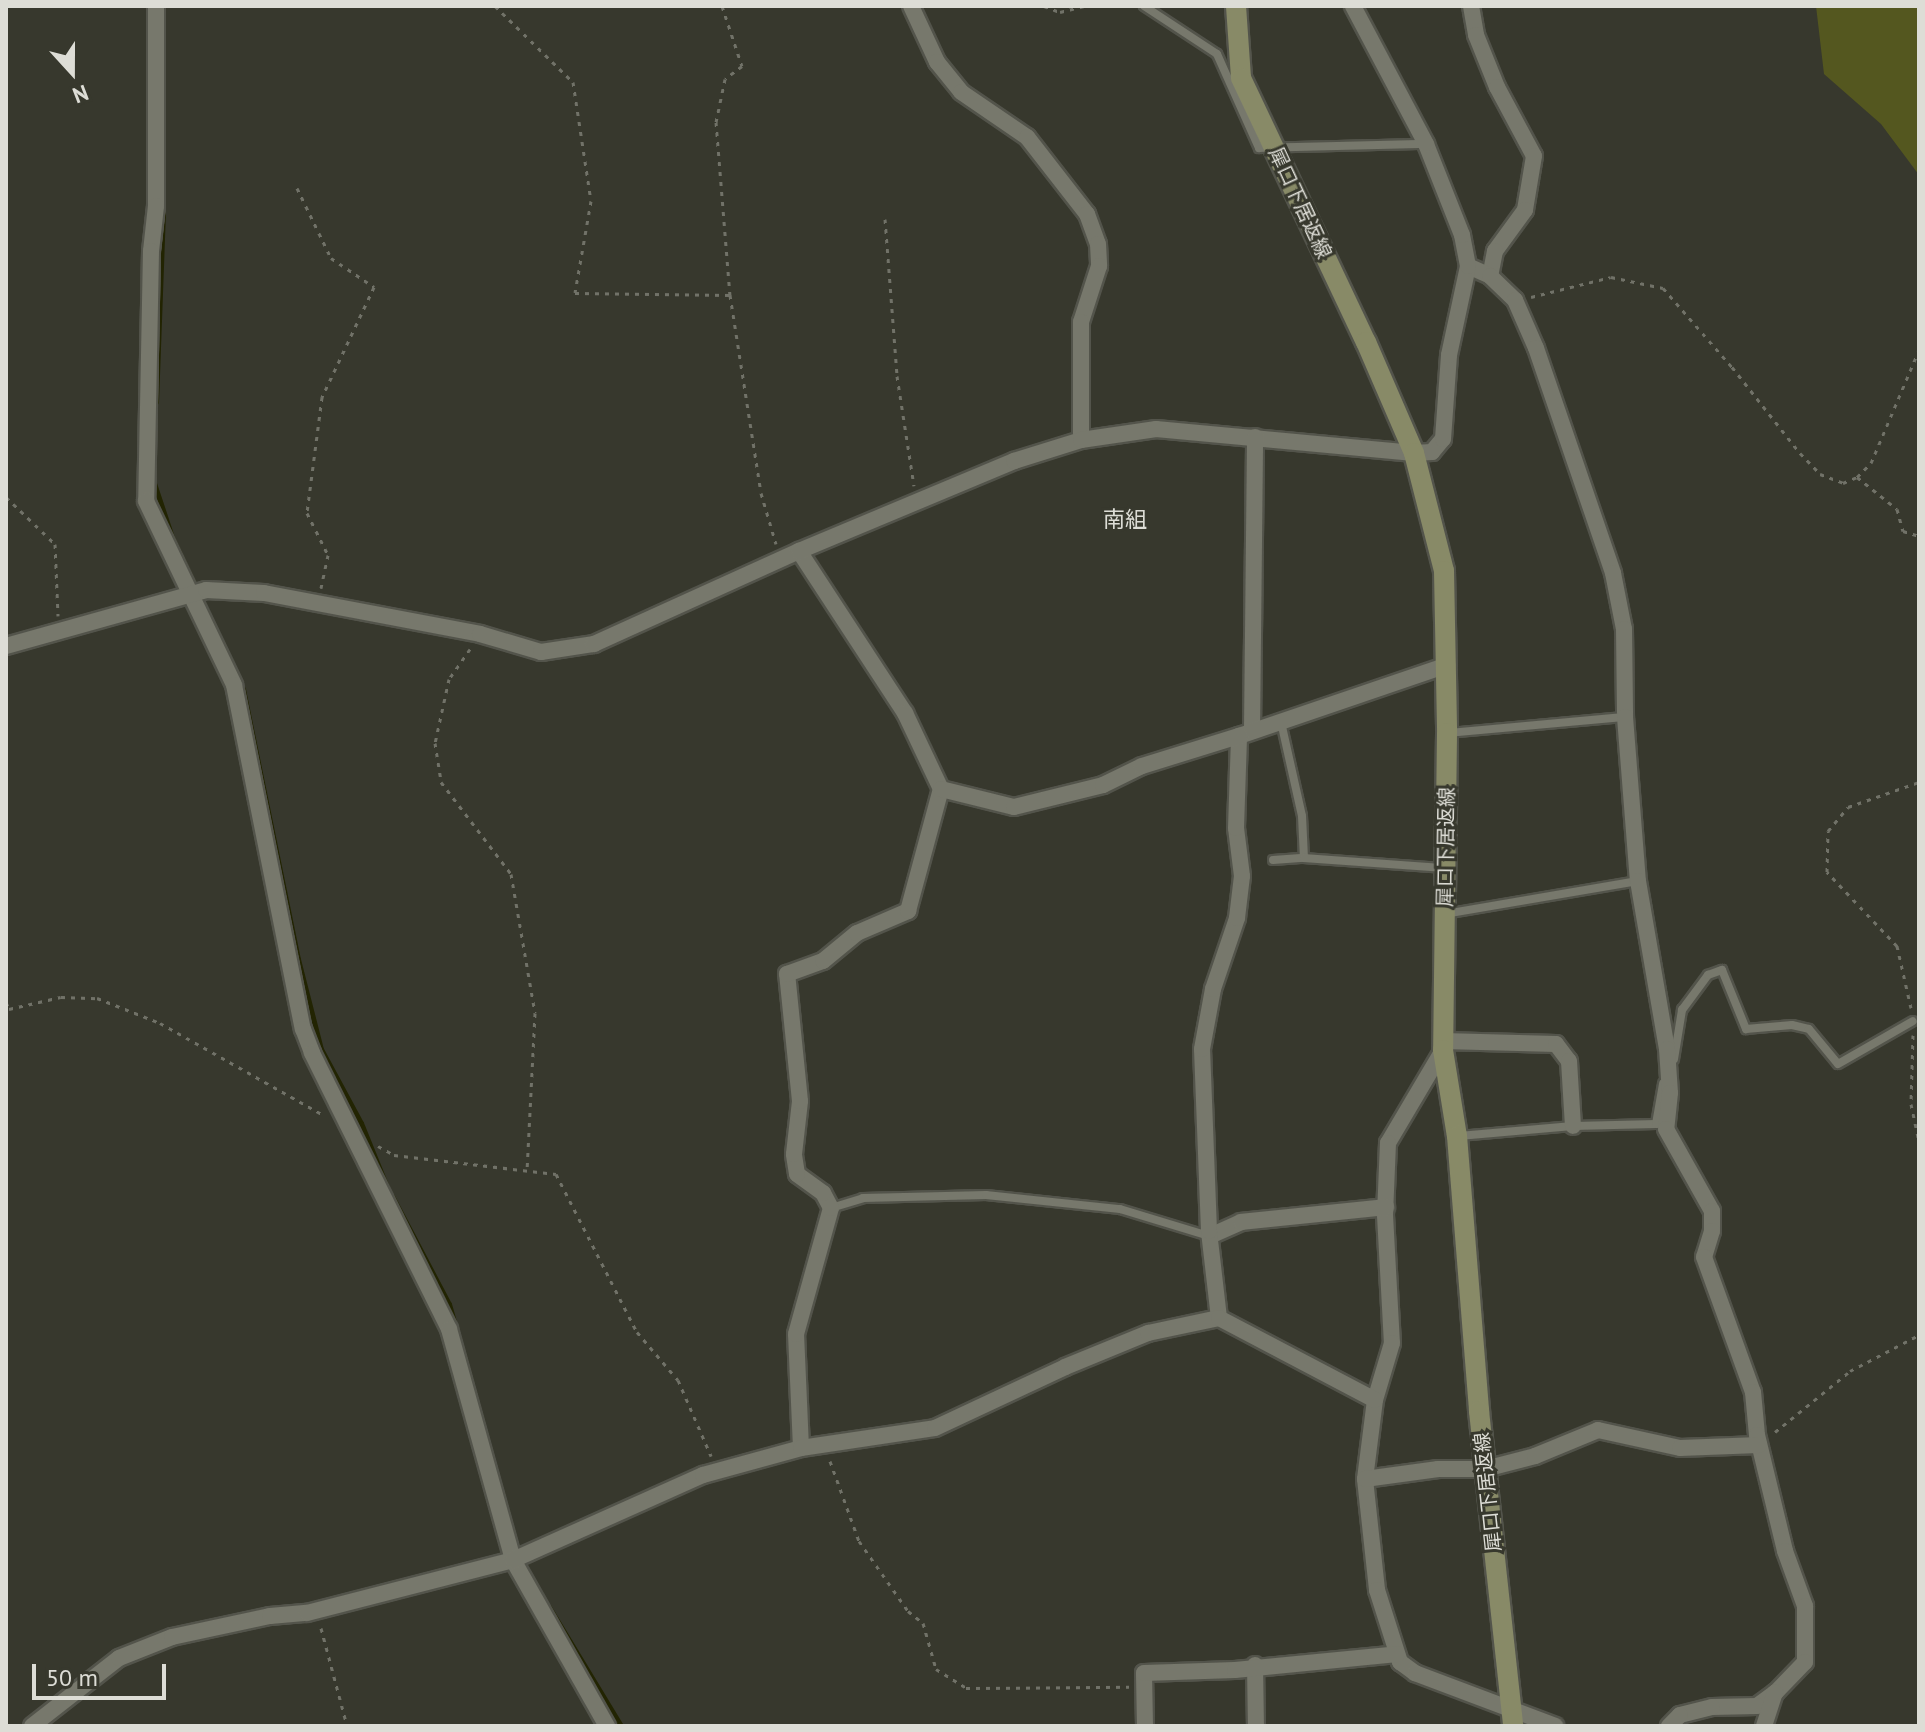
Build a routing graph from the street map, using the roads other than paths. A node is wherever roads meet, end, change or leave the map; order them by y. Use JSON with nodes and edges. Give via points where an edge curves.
{"nodes":[{"id":1,"x":156,"y":6,"type":"edge"},
{"id":2,"x":911,"y":6,"type":"edge"},
{"id":3,"x":1144,"y":6,"type":"edge"},
{"id":4,"x":1236,"y":6,"type":"edge"},
{"id":5,"x":1353,"y":6,"type":"edge"},
{"id":6,"x":1471,"y":6,"type":"edge"},
{"id":7,"x":1426,"y":144,"type":"junction"},
{"id":8,"x":1274,"y":147,"type":"junction"},
{"id":9,"x":1468,"y":266,"type":"junction"},
{"id":10,"x":1490,"y":276,"type":"junction"},
{"id":11,"x":1255,"y":437,"type":"junction"},
{"id":12,"x":1081,"y":440,"type":"junction"},
{"id":13,"x":1414,"y":453,"type":"junction"},
{"id":14,"x":799,"y":551,"type":"junction"},
{"id":15,"x":189,"y":596,"type":"junction"},
{"id":16,"x":6,"y":646,"type":"edge"},
{"id":17,"x":1447,"y":665,"type":"junction"},
{"id":18,"x":1625,"y":717,"type":"junction"},
{"id":19,"x":1281,"y":722,"type":"junction"},
{"id":20,"x":1447,"y":733,"type":"junction"},
{"id":21,"x":1246,"y":734,"type":"junction"},
{"id":22,"x":941,"y":789,"type":"junction"},
{"id":23,"x":1304,"y":858,"type":"junction"},
{"id":24,"x":1273,"y":860,"type":"dead end"},
{"id":25,"x":1446,"y":868,"type":"junction"},
{"id":26,"x":1638,"y":881,"type":"junction"},
{"id":27,"x":1445,"y":914,"type":"junction"},
{"id":28,"x":1913,"y":1021,"type":"road end"},
{"id":29,"x":1443,"y":1046,"type":"junction"},
{"id":30,"x":1668,"y":1060,"type":"junction"},
{"id":31,"x":1669,"y":1083,"type":"junction"},
{"id":32,"x":1573,"y":1126,"type":"junction"},
{"id":33,"x":1457,"y":1136,"type":"junction"},
{"id":34,"x":1386,"y":1207,"type":"junction"},
{"id":35,"x":831,"y":1208,"type":"junction"},
{"id":36,"x":1210,"y":1236,"type":"junction"},
{"id":37,"x":1219,"y":1318,"type":"junction"},
{"id":38,"x":1375,"y":1400,"type":"junction"},
{"id":39,"x":1759,"y":1445,"type":"junction"},
{"id":40,"x":801,"y":1448,"type":"junction"},
{"id":41,"x":1485,"y":1469,"type":"junction"},
{"id":42,"x":1365,"y":1479,"type":"junction"},
{"id":43,"x":513,"y":1560,"type":"junction"},
{"id":44,"x":1397,"y":1654,"type":"junction"},
{"id":45,"x":1255,"y":1665,"type":"junction"},
{"id":46,"x":1776,"y":1692,"type":"junction"},
{"id":47,"x":1512,"y":1718,"type":"edge"},
{"id":48,"x":32,"y":1726,"type":"edge"},
{"id":49,"x":607,"y":1726,"type":"edge"},
{"id":50,"x":1145,"y":1726,"type":"edge"},
{"id":51,"x":1256,"y":1726,"type":"edge"},
{"id":52,"x":1555,"y":1726,"type":"edge"},
{"id":53,"x":1669,"y":1726,"type":"edge"},
{"id":54,"x":1764,"y":1726,"type":"edge"}],
"edges":[{"from":1,"to":15,"type":"street","via":[[156,206],[146,501]]},
{"from":2,"to":12,"type":"street","via":[[937,62],[961,92],[1027,137],[1087,214],[1099,266],[1081,322]]},
{"from":3,"to":8,"type":"lane","via":[[1217,54],[1259,148]]},
{"from":4,"to":8,"type":"main road","name":"犀口下居返線","via":[[1241,78]]},
{"from":5,"to":7,"type":"street"},
{"from":6,"to":10,"type":"street","via":[[1476,35],[1497,87],[1534,156],[1525,210],[1495,251]]},
{"from":7,"to":8,"type":"lane"},
{"from":7,"to":9,"type":"street","via":[[1462,235]]},
{"from":8,"to":13,"type":"main road","name":"犀口下居返線"},
{"from":9,"to":10,"type":"street"},
{"from":9,"to":13,"type":"street","via":[[1449,355],[1443,439],[1432,452]]},
{"from":10,"to":18,"type":"street","via":[[1515,300],[1536,348],[1613,573],[1624,629]]},
{"from":11,"to":12,"type":"street","via":[[1156,429]]},
{"from":11,"to":13,"type":"street"},
{"from":11,"to":21,"type":"street"},
{"from":12,"to":14,"type":"street","via":[[1014,461]]},
{"from":13,"to":17,"type":"main road","name":"犀口下居返線","via":[[1444,571]]},
{"from":14,"to":15,"type":"street","via":[[594,644],[541,652],[480,634],[264,593],[206,590]]},
{"from":14,"to":22,"type":"street","via":[[905,713]]},
{"from":15,"to":16,"type":"street"},
{"from":15,"to":43,"type":"street","via":[[234,685],[303,1029],[449,1329]]},
{"from":17,"to":19,"type":"street"},
{"from":17,"to":20,"type":"main road","name":"犀口下居返線"},
{"from":18,"to":20,"type":"lane"},
{"from":18,"to":26,"type":"street"},
{"from":19,"to":21,"type":"street"},
{"from":19,"to":23,"type":"lane","via":[[1302,816]]},
{"from":20,"to":25,"type":"main road","name":"犀口下居返線"},
{"from":21,"to":22,"type":"street","via":[[1142,766],[1103,785],[1014,807]]},
{"from":21,"to":36,"type":"street","via":[[1236,828],[1242,876],[1237,918],[1213,989],[1202,1049]]},
{"from":22,"to":35,"type":"street","via":[[908,911],[857,933],[823,961],[787,974],[800,1101],[797,1174],[823,1193]]},
{"from":23,"to":24,"type":"lane"},
{"from":23,"to":25,"type":"lane"},
{"from":25,"to":27,"type":"main road","name":"犀口下居返線"},
{"from":26,"to":27,"type":"lane"},
{"from":26,"to":30,"type":"street"},
{"from":27,"to":29,"type":"main road","name":"犀口下居返線"},
{"from":28,"to":31,"type":"lane","via":[[1838,1064],[1809,1029],[1746,1029],[1722,970],[1708,975],[1682,1010]]},
{"from":29,"to":32,"type":"street","via":[[1556,1044],[1569,1061]]},
{"from":29,"to":33,"type":"main road","name":"犀口下居返線"},
{"from":29,"to":34,"type":"street","via":[[1388,1143]]},
{"from":30,"to":31,"type":"street"},
{"from":30,"to":32,"type":"lane","via":[[1656,1124]]},
{"from":31,"to":39,"type":"street","via":[[1666,1129],[1712,1211],[1704,1257],[1753,1392]]},
{"from":32,"to":33,"type":"lane"},
{"from":33,"to":41,"type":"main road","name":"犀口下居返線"},
{"from":34,"to":36,"type":"street","via":[[1241,1222]]},
{"from":34,"to":38,"type":"street","via":[[1392,1343]]},
{"from":35,"to":36,"type":"lane","via":[[863,1198],[986,1195],[1120,1209]]},
{"from":35,"to":40,"type":"street","via":[[796,1334]]},
{"from":36,"to":37,"type":"street"},
{"from":37,"to":38,"type":"street"},
{"from":37,"to":40,"type":"street","via":[[1148,1333],[935,1428]]},
{"from":38,"to":42,"type":"street"},
{"from":39,"to":41,"type":"street","via":[[1680,1448],[1598,1430],[1535,1456]]},
{"from":39,"to":46,"type":"street","via":[[1785,1551],[1805,1606],[1805,1662]]},
{"from":40,"to":43,"type":"street","via":[[717,1471]]},
{"from":41,"to":42,"type":"street"},
{"from":41,"to":47,"type":"main road","name":"犀口下居返線"},
{"from":42,"to":44,"type":"street","via":[[1377,1590]]},
{"from":43,"to":48,"type":"street","via":[[315,1610],[172,1637],[119,1658]]},
{"from":43,"to":49,"type":"street"},
{"from":44,"to":45,"type":"street"},
{"from":44,"to":47,"type":"street","via":[[1415,1673]]},
{"from":45,"to":50,"type":"street","via":[[1144,1673]]},
{"from":45,"to":51,"type":"street"},
{"from":46,"to":53,"type":"street","via":[[1757,1706],[1712,1707],[1680,1715]]},
{"from":46,"to":54,"type":"street"},
{"from":47,"to":52,"type":"street"}]}
